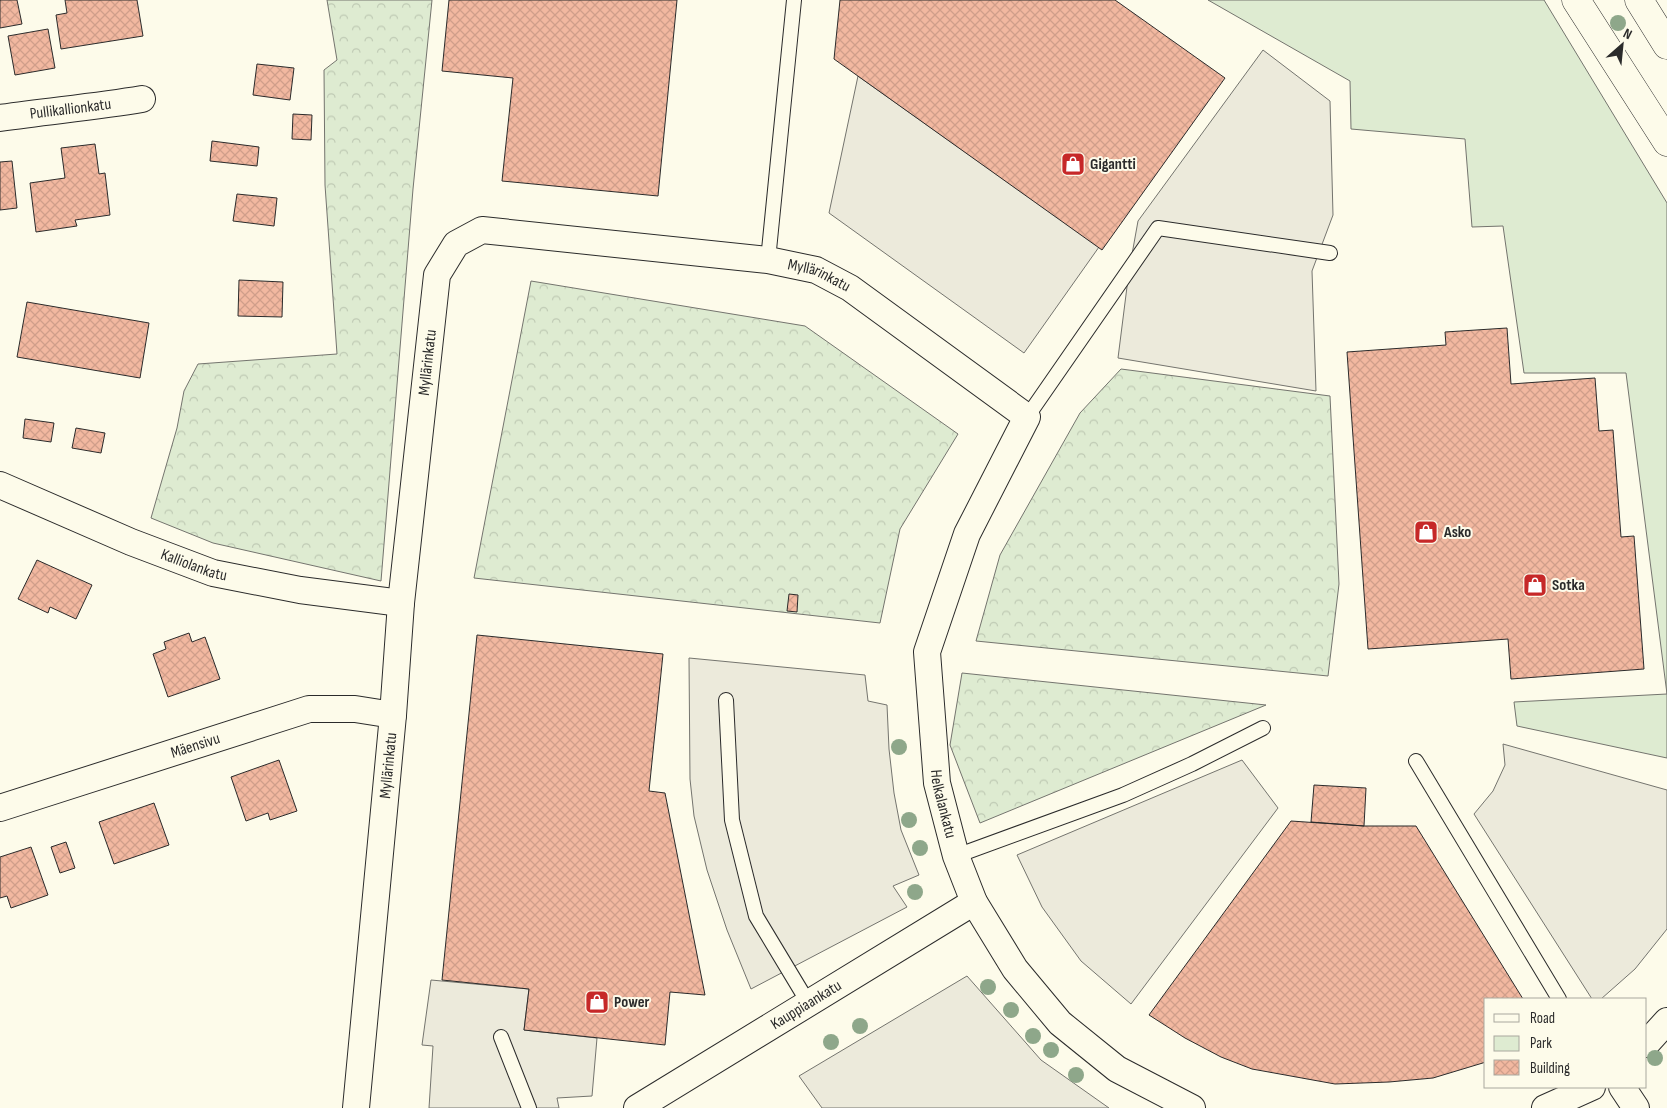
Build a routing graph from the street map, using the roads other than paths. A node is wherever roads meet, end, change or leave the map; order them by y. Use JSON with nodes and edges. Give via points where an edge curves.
{"nodes":[{"id":1,"x":794,"y":0,"type":"edge"},
{"id":2,"x":1576,"y":0,"type":"edge"},
{"id":3,"x":1640,"y":0,"type":"edge"},
{"id":4,"x":1667,"y":45,"type":"edge"},
{"id":5,"x":142,"y":99,"type":"dead end"},
{"id":6,"x":0,"y":118,"type":"edge"},
{"id":7,"x":1667,"y":142,"type":"edge"},
{"id":8,"x":1330,"y":253,"type":"dead end"},
{"id":9,"x":768,"y":260,"type":"junction"},
{"id":10,"x":1027,"y":417,"type":"junction"},
{"id":11,"x":0,"y":485,"type":"edge"},
{"id":12,"x":401,"y":603,"type":"junction"},
{"id":13,"x":726,"y":700,"type":"dead end"},
{"id":14,"x":393,"y":715,"type":"junction"},
{"id":15,"x":1263,"y":728,"type":"dead end"},
{"id":16,"x":1416,"y":762,"type":"dead end"},
{"id":17,"x":0,"y":808,"type":"edge"},
{"id":18,"x":956,"y":856,"type":"junction"},
{"id":19,"x":974,"y":902,"type":"junction"},
{"id":20,"x":1558,"y":998,"type":"edge"},
{"id":21,"x":809,"y":1004,"type":"junction"},
{"id":22,"x":1667,"y":1021,"type":"edge"},
{"id":23,"x":501,"y":1037,"type":"dead end"},
{"id":24,"x":1647,"y":1043,"type":"edge"},
{"id":25,"x":1590,"y":1088,"type":"edge"},
{"id":26,"x":1623,"y":1088,"type":"edge"},
{"id":27,"x":356,"y":1108,"type":"edge"},
{"id":28,"x":528,"y":1108,"type":"edge"},
{"id":29,"x":637,"y":1108,"type":"edge"},
{"id":30,"x":1192,"y":1108,"type":"edge"},
{"id":31,"x":1545,"y":1108,"type":"edge"},
{"id":32,"x":1636,"y":1108,"type":"edge"}],
"edges":[{"from":1,"to":9,"type":"lane"},
{"from":2,"to":7,"type":"main road"},
{"from":3,"to":4,"type":"main road"},
{"from":5,"to":6,"type":"street","name":"Pullikallionkatu"},
{"from":8,"to":10,"type":"lane","via":[[1158,228]]},
{"from":9,"to":10,"type":"street","name":"Myllärinkatu","via":[[816,270],[850,288]]},
{"from":9,"to":12,"type":"street","name":"Myllärinkatu","via":[[482,230],[456,244],[437,275]]},
{"from":10,"to":18,"type":"street","name":"Helkalankatu","via":[[966,534],[927,652],[937,783]]},
{"from":11,"to":12,"type":"street","name":"Kalliolankatu","via":[[131,542],[213,573],[300,590]]},
{"from":12,"to":14,"type":"street","name":"Myllärinkatu"},
{"from":13,"to":21,"type":"lane","via":[[732,820],[756,916]]},
{"from":14,"to":17,"type":"street","name":"Mäensivu","via":[[355,708],[309,709]]},
{"from":14,"to":27,"type":"street","name":"Myllärinkatu"},
{"from":15,"to":18,"type":"lane","via":[[1122,795]]},
{"from":16,"to":20,"type":"lane"},
{"from":18,"to":19,"type":"street","name":"Helkalankatu"},
{"from":19,"to":21,"type":"street","name":"Kauppiaankatu"},
{"from":19,"to":30,"type":"street","name":"Helkalankatu","via":[[1015,969],[1060,1023],[1117,1069]]},
{"from":21,"to":29,"type":"street","name":"Kauppiaankatu"},
{"from":22,"to":24,"type":"street"},
{"from":23,"to":28,"type":"lane"},
{"from":25,"to":31,"type":"street"},
{"from":26,"to":32,"type":"street"}]}
